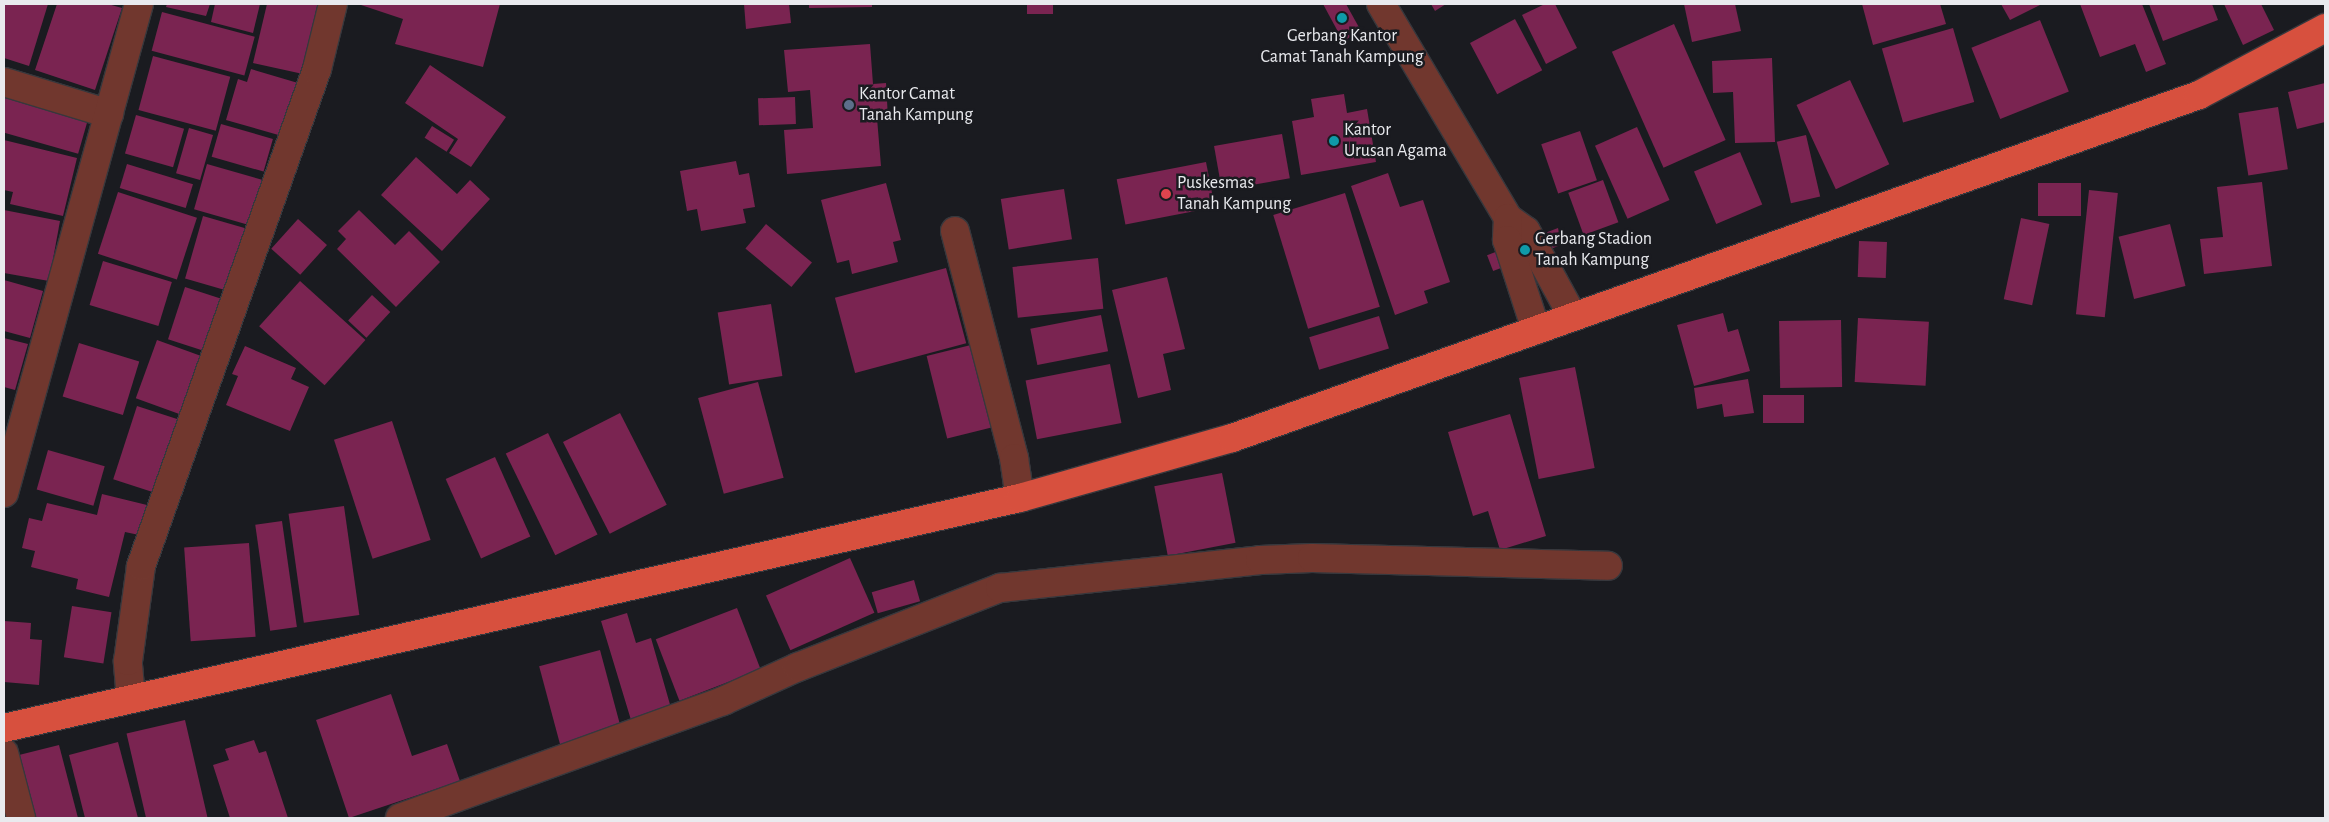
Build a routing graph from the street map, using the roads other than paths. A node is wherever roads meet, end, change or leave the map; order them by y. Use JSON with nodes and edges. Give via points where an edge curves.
{"nodes":[{"id":1,"x":139,"y":4,"type":"edge"},
{"id":2,"x":333,"y":4,"type":"edge"},
{"id":3,"x":1381,"y":4,"type":"edge"},
{"id":4,"x":2325,"y":28,"type":"edge"},
{"id":5,"x":4,"y":82,"type":"edge"},
{"id":6,"x":109,"y":114,"type":"junction"},
{"id":7,"x":1508,"y":218,"type":"junction"},
{"id":8,"x":955,"y":231,"type":"dead end"},
{"id":9,"x":1573,"y":317,"type":"junction"},
{"id":10,"x":1536,"y":330,"type":"junction"},
{"id":11,"x":4,"y":493,"type":"edge"},
{"id":12,"x":1020,"y":498,"type":"junction"},
{"id":13,"x":1608,"y":566,"type":"dead end"},
{"id":14,"x":131,"y":698,"type":"junction"},
{"id":15,"x":4,"y":728,"type":"edge"},
{"id":16,"x":4,"y":753,"type":"edge"},
{"id":17,"x":21,"y":818,"type":"edge"},
{"id":18,"x":400,"y":818,"type":"edge"}],
"edges":[{"from":1,"to":6,"type":"street"},
{"from":2,"to":14,"type":"street","via":[[316,69],[141,566],[128,660]]},
{"from":3,"to":7,"type":"street"},
{"from":4,"to":9,"type":"highway","via":[[2199,95]]},
{"from":5,"to":6,"type":"street"},
{"from":6,"to":11,"type":"street"},
{"from":7,"to":9,"type":"street","via":[[1526,231]]},
{"from":7,"to":10,"type":"street","via":[[1507,240]]},
{"from":8,"to":12,"type":"street","via":[[1014,458]]},
{"from":9,"to":10,"type":"highway"},
{"from":10,"to":12,"type":"highway","via":[[1232,438]]},
{"from":12,"to":14,"type":"highway"},
{"from":13,"to":18,"type":"street","via":[[1312,558],[1260,560],[1000,588],[798,667],[723,701]]},
{"from":14,"to":15,"type":"highway"},
{"from":16,"to":17,"type":"street"}]}
